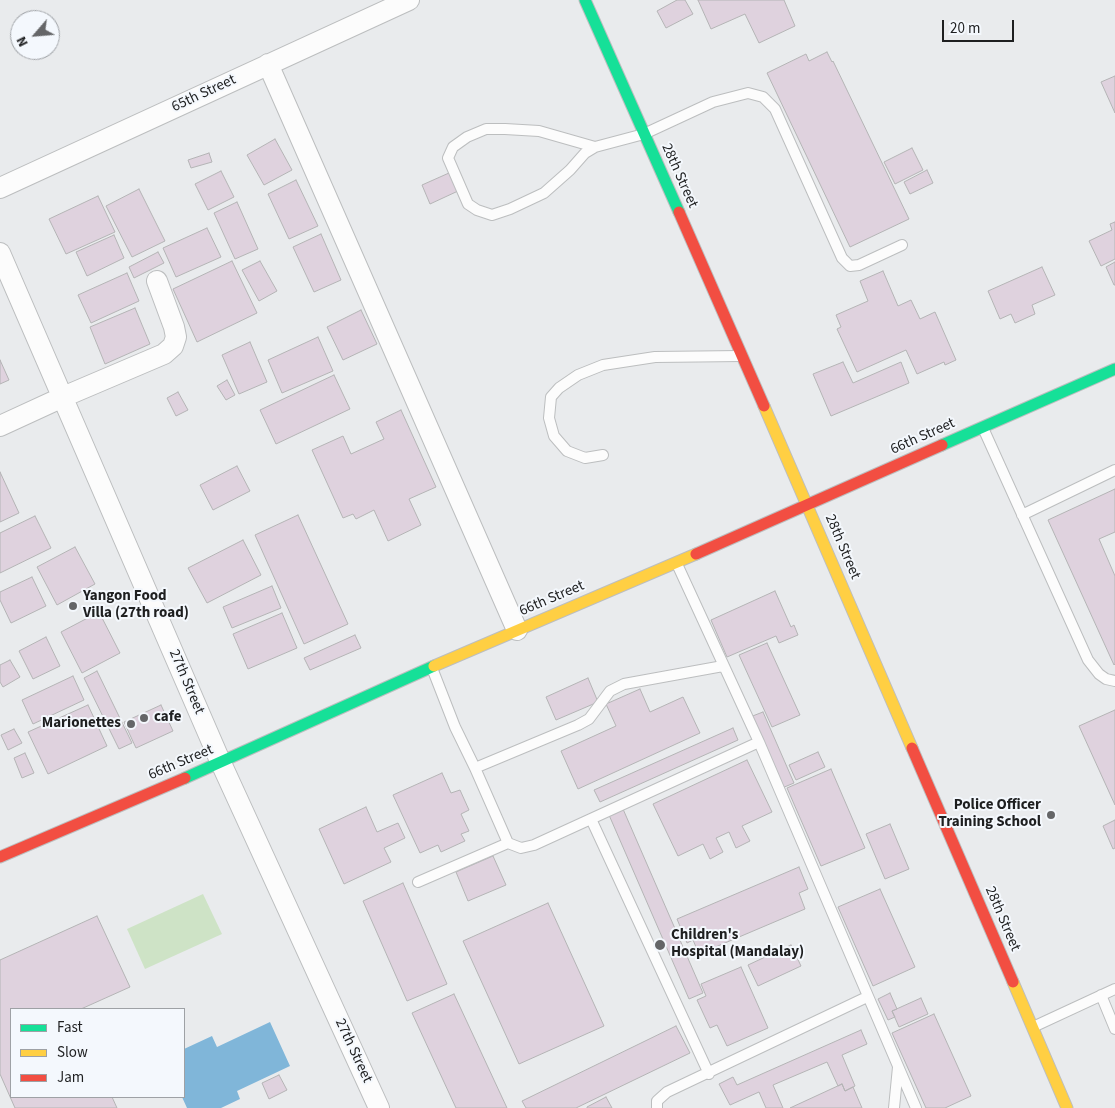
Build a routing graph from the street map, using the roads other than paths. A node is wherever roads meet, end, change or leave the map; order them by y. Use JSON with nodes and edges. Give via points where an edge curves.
{"nodes":[{"id":1,"x":409,"y":0,"type":"edge"},
{"id":2,"x":585,"y":0,"type":"edge"},
{"id":3,"x":268,"y":64,"type":"junction"},
{"id":4,"x":644,"y":134,"type":"junction"},
{"id":5,"x":595,"y":147,"type":"junction"},
{"id":6,"x":0,"y":188,"type":"edge"},
{"id":7,"x":902,"y":245,"type":"dead end"},
{"id":8,"x":0,"y":253,"type":"edge"},
{"id":9,"x":157,"y":281,"type":"dead end"},
{"id":10,"x":742,"y":356,"type":"junction"},
{"id":11,"x":1115,"y":369,"type":"edge"},
{"id":12,"x":63,"y":397,"type":"junction"},
{"id":13,"x":0,"y":426,"type":"edge"},
{"id":14,"x":983,"y":427,"type":"junction"},
{"id":15,"x":603,"y":455,"type":"dead end"},
{"id":16,"x":1115,"y":470,"type":"edge"},
{"id":17,"x":807,"y":504,"type":"junction"},
{"id":18,"x":1022,"y":515,"type":"junction"},
{"id":19,"x":676,"y":562,"type":"junction"},
{"id":20,"x":517,"y":630,"type":"junction"},
{"id":21,"x":723,"y":666,"type":"junction"},
{"id":22,"x":432,"y":667,"type":"junction"},
{"id":23,"x":1115,"y":681,"type":"edge"},
{"id":24,"x":759,"y":742,"type":"junction"},
{"id":25,"x":221,"y":763,"type":"junction"},
{"id":26,"x":475,"y":768,"type":"junction"},
{"id":27,"x":591,"y":818,"type":"junction"},
{"id":28,"x":508,"y":843,"type":"junction"},
{"id":29,"x":0,"y":857,"type":"edge"},
{"id":30,"x":418,"y":882,"type":"dead end"},
{"id":31,"x":1115,"y":989,"type":"edge"},
{"id":32,"x":1101,"y":995,"type":"junction"},
{"id":33,"x":868,"y":997,"type":"junction"},
{"id":34,"x":1032,"y":1027,"type":"junction"},
{"id":35,"x":1115,"y":1029,"type":"edge"},
{"id":36,"x":898,"y":1066,"type":"junction"},
{"id":37,"x":709,"y":1074,"type":"junction"},
{"id":38,"x":380,"y":1108,"type":"edge"},
{"id":39,"x":657,"y":1108,"type":"edge"},
{"id":40,"x":894,"y":1108,"type":"edge"},
{"id":41,"x":916,"y":1108,"type":"edge"},
{"id":42,"x":1067,"y":1108,"type":"edge"}],
"edges":[{"from":1,"to":3,"type":"street","name":"65th Street"},
{"from":2,"to":4,"type":"street","name":"28th Street"},
{"from":3,"to":6,"type":"street","name":"65th Street"},
{"from":3,"to":20,"type":"street"},
{"from":4,"to":5,"type":"lane"},
{"from":4,"to":7,"type":"lane","via":[[713,102],[748,93],[763,97],[775,109],[842,258],[850,266],[859,266]]},
{"from":4,"to":10,"type":"street","name":"28th Street"},
{"from":5,"to":5,"type":"lane","via":[[539,132],[486,129],[453,147],[448,158],[468,204],[492,215],[544,193]]},
{"from":8,"to":12,"type":"street","name":"27th Street"},
{"from":9,"to":12,"type":"street","via":[[174,327],[176,337],[173,346],[164,354]]},
{"from":10,"to":15,"type":"lane","via":[[656,357],[603,365],[578,375],[559,388],[551,397],[549,418],[554,436],[567,450],[585,458]]},
{"from":10,"to":17,"type":"street","name":"28th Street"},
{"from":11,"to":14,"type":"street","name":"66th Street"},
{"from":12,"to":13,"type":"street"},
{"from":12,"to":25,"type":"street","name":"27th Street"},
{"from":14,"to":17,"type":"street","name":"66th Street"},
{"from":14,"to":18,"type":"lane"},
{"from":16,"to":18,"type":"lane"},
{"from":17,"to":19,"type":"street","name":"66th Street"},
{"from":17,"to":34,"type":"street","name":"28th Street"},
{"from":18,"to":23,"type":"lane","via":[[1088,660],[1098,674]]},
{"from":19,"to":20,"type":"street","name":"66th Street"},
{"from":19,"to":21,"type":"lane"},
{"from":20,"to":22,"type":"street","name":"66th Street"},
{"from":21,"to":24,"type":"lane"},
{"from":21,"to":26,"type":"lane","via":[[624,684],[610,691],[589,719],[578,726]]},
{"from":22,"to":25,"type":"street","name":"66th Street"},
{"from":22,"to":26,"type":"lane"},
{"from":24,"to":27,"type":"lane"},
{"from":24,"to":33,"type":"lane"},
{"from":25,"to":29,"type":"street","name":"66th Street"},
{"from":25,"to":38,"type":"street","name":"27th Street"},
{"from":26,"to":28,"type":"lane"},
{"from":27,"to":28,"type":"lane","via":[[534,845],[521,848]]},
{"from":27,"to":37,"type":"lane"},
{"from":28,"to":30,"type":"lane"},
{"from":31,"to":32,"type":"lane"},
{"from":32,"to":34,"type":"lane"},
{"from":32,"to":35,"type":"lane"},
{"from":33,"to":36,"type":"lane"},
{"from":33,"to":37,"type":"lane"},
{"from":34,"to":42,"type":"street","name":"28th Street"},
{"from":36,"to":40,"type":"lane"},
{"from":36,"to":41,"type":"lane"},
{"from":37,"to":39,"type":"lane","via":[[667,1092],[657,1101]]}]}
